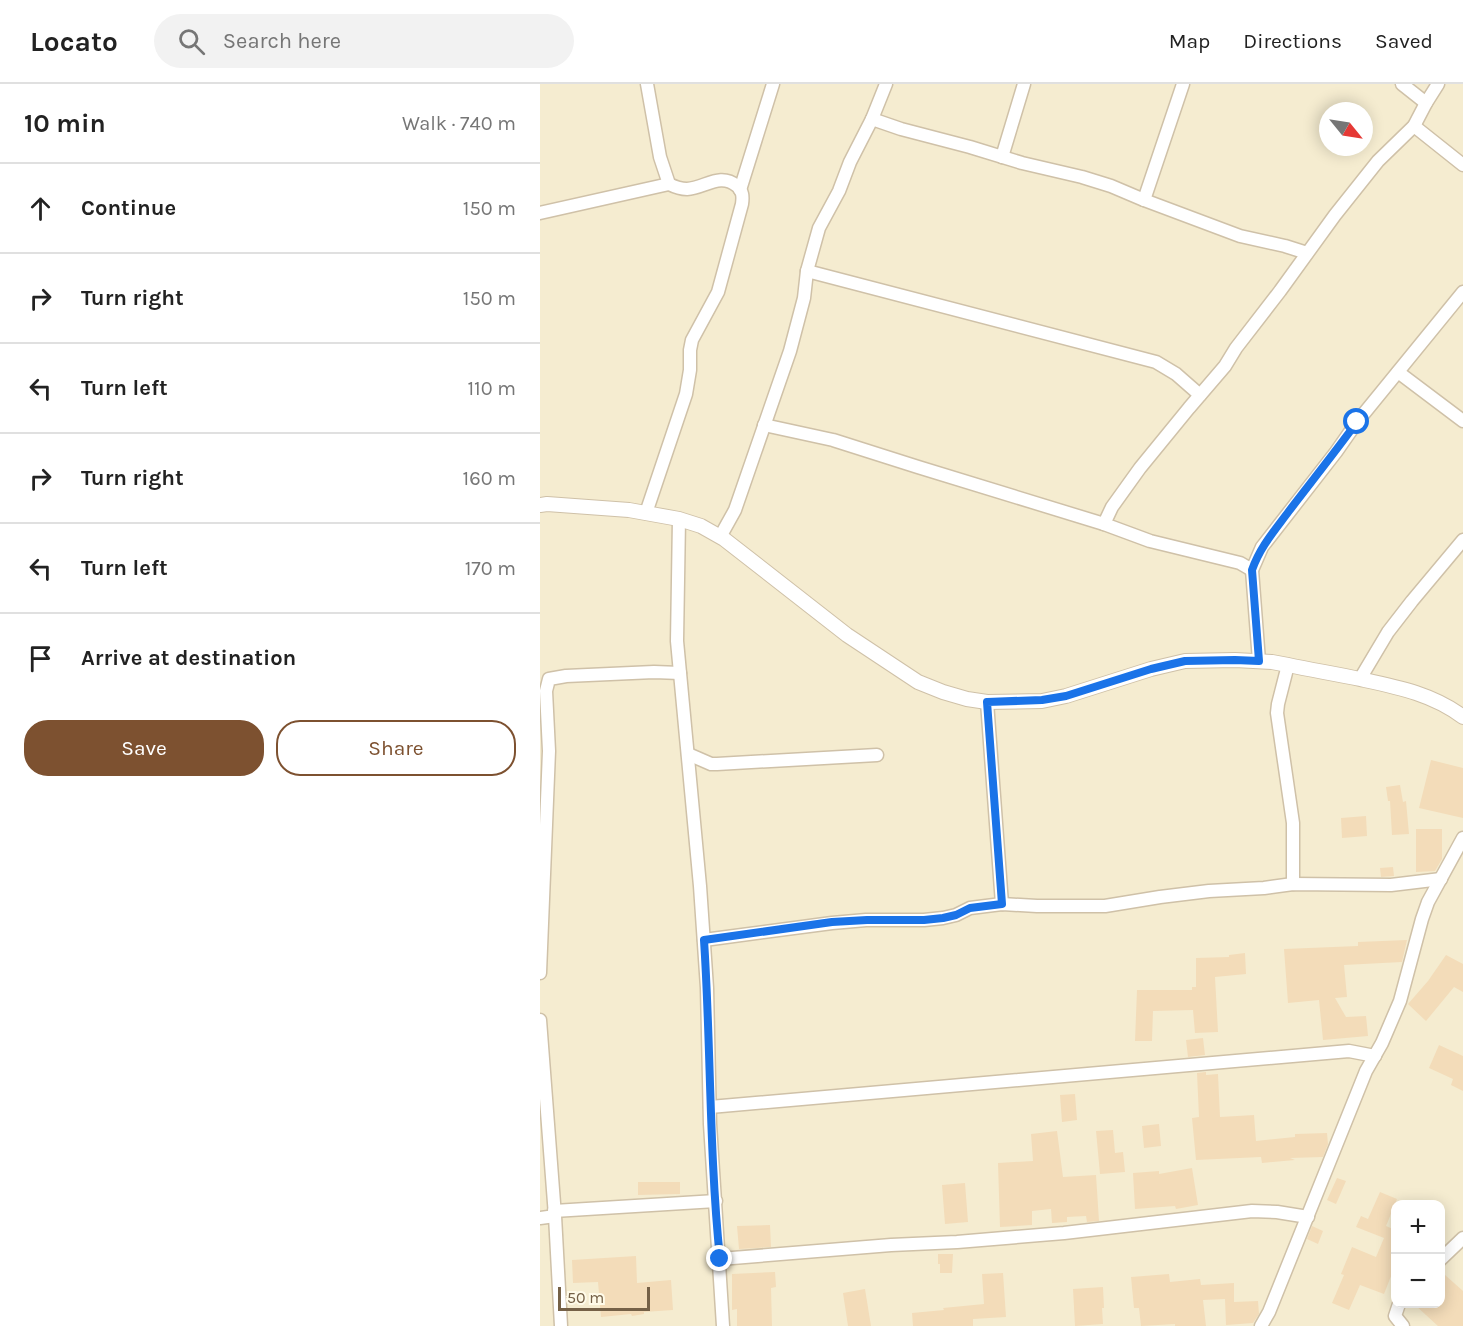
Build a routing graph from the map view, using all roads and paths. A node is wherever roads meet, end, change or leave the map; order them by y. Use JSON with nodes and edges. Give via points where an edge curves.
{"nodes":[{"id":1,"x":647,"y":84,"type":"edge"},
{"id":2,"x":773,"y":84,"type":"edge"},
{"id":3,"x":886,"y":84,"type":"edge"},
{"id":4,"x":1024,"y":84,"type":"edge"},
{"id":5,"x":1183,"y":84,"type":"edge"},
{"id":6,"x":1402,"y":84,"type":"edge"},
{"id":7,"x":1438,"y":84,"type":"edge"},
{"id":8,"x":1426,"y":103,"type":"junction"},
{"id":9,"x":872,"y":119,"type":"junction"},
{"id":10,"x":1414,"y":126,"type":"junction"},
{"id":11,"x":1002,"y":157,"type":"junction"},
{"id":12,"x":1463,"y":165,"type":"edge"},
{"id":13,"x":669,"y":184,"type":"junction"},
{"id":14,"x":740,"y":190,"type":"junction"},
{"id":15,"x":1144,"y":200,"type":"junction"},
{"id":16,"x":540,"y":213,"type":"edge"},
{"id":17,"x":1307,"y":254,"type":"junction"},
{"id":18,"x":807,"y":271,"type":"junction"},
{"id":19,"x":1463,"y":292,"type":"edge"},
{"id":20,"x":1398,"y":372,"type":"junction"},
{"id":21,"x":1200,"y":395,"type":"junction"},
{"id":22,"x":1463,"y":421,"type":"edge"},
{"id":23,"x":764,"y":425,"type":"junction"},
{"id":24,"x":540,"y":505,"type":"edge"},
{"id":25,"x":646,"y":513,"type":"junction"},
{"id":26,"x":679,"y":519,"type":"junction"},
{"id":27,"x":1104,"y":524,"type":"junction"},
{"id":28,"x":720,"y":537,"type":"junction"},
{"id":29,"x":1463,"y":540,"type":"edge"},
{"id":30,"x":1252,"y":570,"type":"junction"},
{"id":31,"x":1259,"y":661,"type":"junction"},
{"id":32,"x":1288,"y":664,"type":"junction"},
{"id":33,"x":680,"y":673,"type":"junction"},
{"id":34,"x":544,"y":679,"type":"edge"},
{"id":35,"x":1360,"y":679,"type":"junction"},
{"id":36,"x":987,"y":702,"type":"junction"},
{"id":37,"x":1463,"y":717,"type":"edge"},
{"id":38,"x":688,"y":754,"type":"junction"},
{"id":39,"x":877,"y":755,"type":"dead end"},
{"id":40,"x":1463,"y":838,"type":"edge"},
{"id":41,"x":542,"y":854,"type":"edge"},
{"id":42,"x":1441,"y":879,"type":"junction"},
{"id":43,"x":1293,"y":884,"type":"junction"},
{"id":44,"x":1002,"y":904,"type":"junction"},
{"id":45,"x":704,"y":940,"type":"junction"},
{"id":46,"x":540,"y":973,"type":"edge"},
{"id":47,"x":540,"y":1020,"type":"edge"},
{"id":48,"x":1375,"y":1056,"type":"junction"},
{"id":49,"x":710,"y":1107,"type":"junction"},
{"id":50,"x":716,"y":1201,"type":"junction"},
{"id":51,"x":554,"y":1214,"type":"junction"},
{"id":52,"x":1308,"y":1217,"type":"junction"},
{"id":53,"x":540,"y":1218,"type":"edge"},
{"id":54,"x":1463,"y":1238,"type":"edge"},
{"id":55,"x":1445,"y":1255,"type":"edge"},
{"id":56,"x":720,"y":1259,"type":"junction"},
{"id":57,"x":1398,"y":1308,"type":"edge"},
{"id":58,"x":561,"y":1326,"type":"edge"},
{"id":59,"x":723,"y":1326,"type":"edge"},
{"id":60,"x":1261,"y":1326,"type":"edge"},
{"id":61,"x":1403,"y":1326,"type":"edge"}],
"edges":[{"from":1,"to":13,"type":"street"},
{"from":2,"to":14,"type":"street"},
{"from":3,"to":9,"type":"street"},
{"from":4,"to":11,"type":"street"},
{"from":5,"to":15,"type":"street"},
{"from":6,"to":8,"type":"street"},
{"from":7,"to":8,"type":"street"},
{"from":8,"to":10,"type":"street"},
{"from":9,"to":11,"type":"street"},
{"from":9,"to":18,"type":"street","via":[[819,228]]},
{"from":10,"to":12,"type":"street"},
{"from":10,"to":17,"type":"street","via":[[1378,161]]},
{"from":11,"to":15,"type":"street","via":[[1092,180]]},
{"from":13,"to":14,"type":"street","via":[[688,189],[727,180]]},
{"from":13,"to":16,"type":"street"},
{"from":14,"to":25,"type":"street","via":[[742,204],[718,292],[692,340],[686,394]]},
{"from":15,"to":17,"type":"street","via":[[1240,236]]},
{"from":17,"to":21,"type":"street"},
{"from":18,"to":21,"type":"street","via":[[1156,362]]},
{"from":18,"to":23,"type":"street","via":[[790,351]]},
{"from":19,"to":20,"type":"street"},
{"from":20,"to":22,"type":"street"},
{"from":20,"to":30,"type":"street","via":[[1301,494],[1262,547]]},
{"from":21,"to":27,"type":"street","via":[[1134,475]]},
{"from":23,"to":27,"type":"street","via":[[833,440]]},
{"from":23,"to":28,"type":"street","via":[[735,510]]},
{"from":24,"to":25,"type":"street"},
{"from":25,"to":26,"type":"street"},
{"from":26,"to":28,"type":"street"},
{"from":26,"to":33,"type":"street"},
{"from":27,"to":30,"type":"street","via":[[1150,541],[1240,563]]},
{"from":28,"to":36,"type":"street","via":[[847,635],[918,681],[966,699]]},
{"from":29,"to":35,"type":"street","via":[[1394,625]]},
{"from":30,"to":31,"type":"street"},
{"from":31,"to":32,"type":"street"},
{"from":31,"to":36,"type":"street","via":[[1185,661],[1053,699]]},
{"from":32,"to":35,"type":"street"},
{"from":32,"to":43,"type":"street","via":[[1277,713],[1293,823]]},
{"from":33,"to":34,"type":"street"},
{"from":33,"to":38,"type":"street"},
{"from":34,"to":41,"type":"street","via":[[549,751]]},
{"from":35,"to":37,"type":"street","via":[[1431,698]]},
{"from":36,"to":44,"type":"street"},
{"from":38,"to":39,"type":"street","via":[[711,764]]},
{"from":38,"to":45,"type":"street"},
{"from":40,"to":42,"type":"street"},
{"from":41,"to":46,"type":"street","via":[[545,868]]},
{"from":42,"to":43,"type":"street","via":[[1391,885]]},
{"from":42,"to":48,"type":"street","via":[[1422,919],[1400,1001]]},
{"from":43,"to":44,"type":"street","via":[[1105,906]]},
{"from":44,"to":45,"type":"street","via":[[970,908],[943,918],[832,922]]},
{"from":45,"to":49,"type":"street"},
{"from":47,"to":51,"type":"street"},
{"from":48,"to":49,"type":"street","via":[[1349,1051]]},
{"from":48,"to":52,"type":"street"},
{"from":49,"to":50,"type":"street"},
{"from":50,"to":51,"type":"street"},
{"from":50,"to":56,"type":"street"},
{"from":51,"to":53,"type":"street"},
{"from":51,"to":58,"type":"street"},
{"from":52,"to":56,"type":"street","via":[[1252,1211],[1064,1233]]},
{"from":52,"to":60,"type":"street"},
{"from":54,"to":55,"type":"street"},
{"from":56,"to":59,"type":"street"},
{"from":57,"to":61,"type":"street","via":[[1395,1316]]}]}
